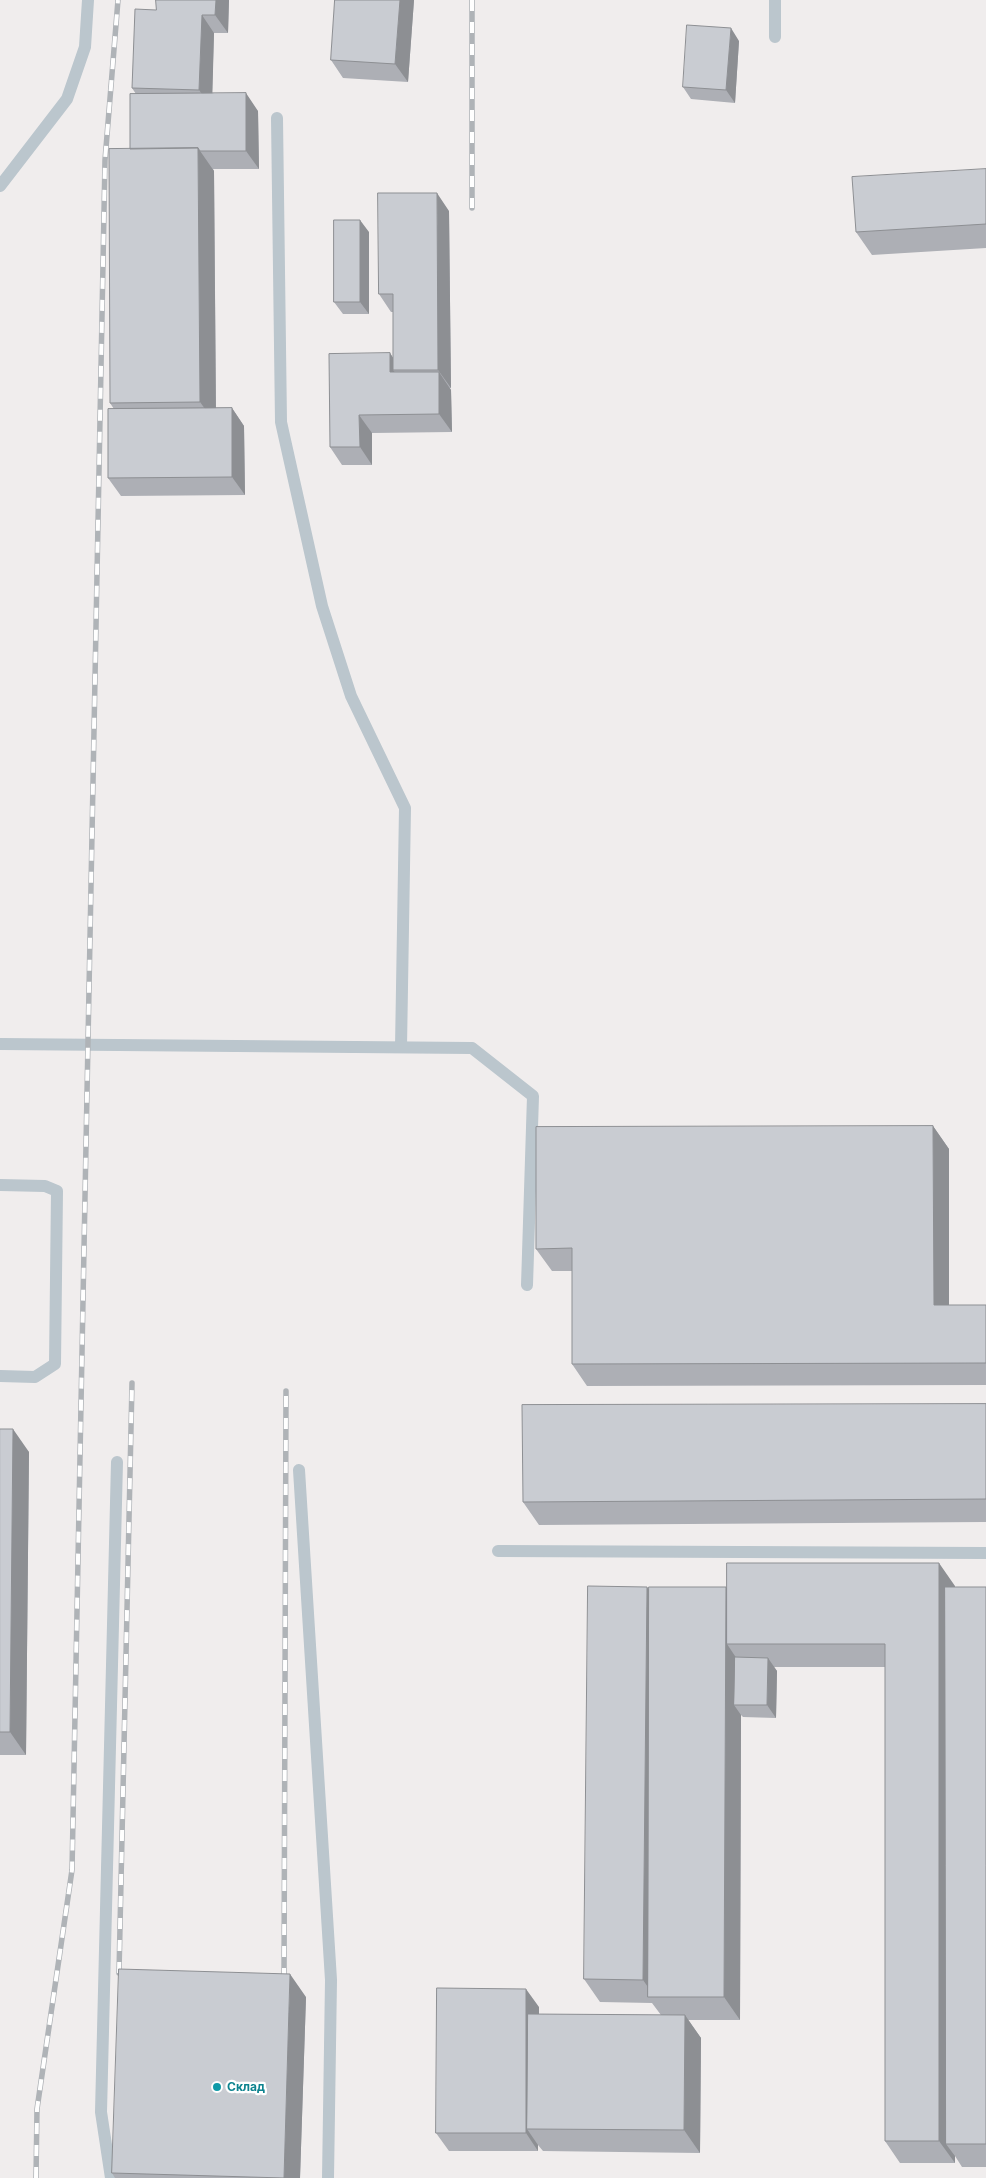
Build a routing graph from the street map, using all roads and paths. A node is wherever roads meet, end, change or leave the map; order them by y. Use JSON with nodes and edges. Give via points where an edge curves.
{"nodes":[{"id":1,"x":88,"y":0,"type":"edge"},
{"id":2,"x":775,"y":0,"type":"edge"},
{"id":3,"x":775,"y":37,"type":"dead end"},
{"id":4,"x":277,"y":118,"type":"dead end"},
{"id":5,"x":0,"y":186,"type":"edge"},
{"id":6,"x":0,"y":1044,"type":"edge"},
{"id":7,"x":401,"y":1047,"type":"junction"},
{"id":8,"x":0,"y":1185,"type":"edge"},
{"id":9,"x":527,"y":1285,"type":"dead end"},
{"id":10,"x":0,"y":1376,"type":"edge"},
{"id":11,"x":117,"y":1462,"type":"dead end"},
{"id":12,"x":299,"y":1470,"type":"dead end"},
{"id":13,"x":498,"y":1551,"type":"dead end"},
{"id":14,"x":986,"y":1553,"type":"edge"},
{"id":15,"x":111,"y":2178,"type":"edge"},
{"id":16,"x":328,"y":2178,"type":"edge"}],
"edges":[{"from":1,"to":5,"type":"lane","via":[[84,47],[67,99]]},
{"from":2,"to":3,"type":"lane"},
{"from":4,"to":7,"type":"lane","via":[[281,422],[322,606],[351,696],[405,808]]},
{"from":6,"to":7,"type":"lane"},
{"from":7,"to":9,"type":"lane","via":[[472,1048],[533,1096]]},
{"from":8,"to":10,"type":"lane","via":[[45,1186],[57,1190],[55,1364],[36,1377]]},
{"from":11,"to":15,"type":"lane","via":[[101,2112]]},
{"from":12,"to":16,"type":"lane","via":[[332,1980]]},
{"from":13,"to":14,"type":"lane"}]}
